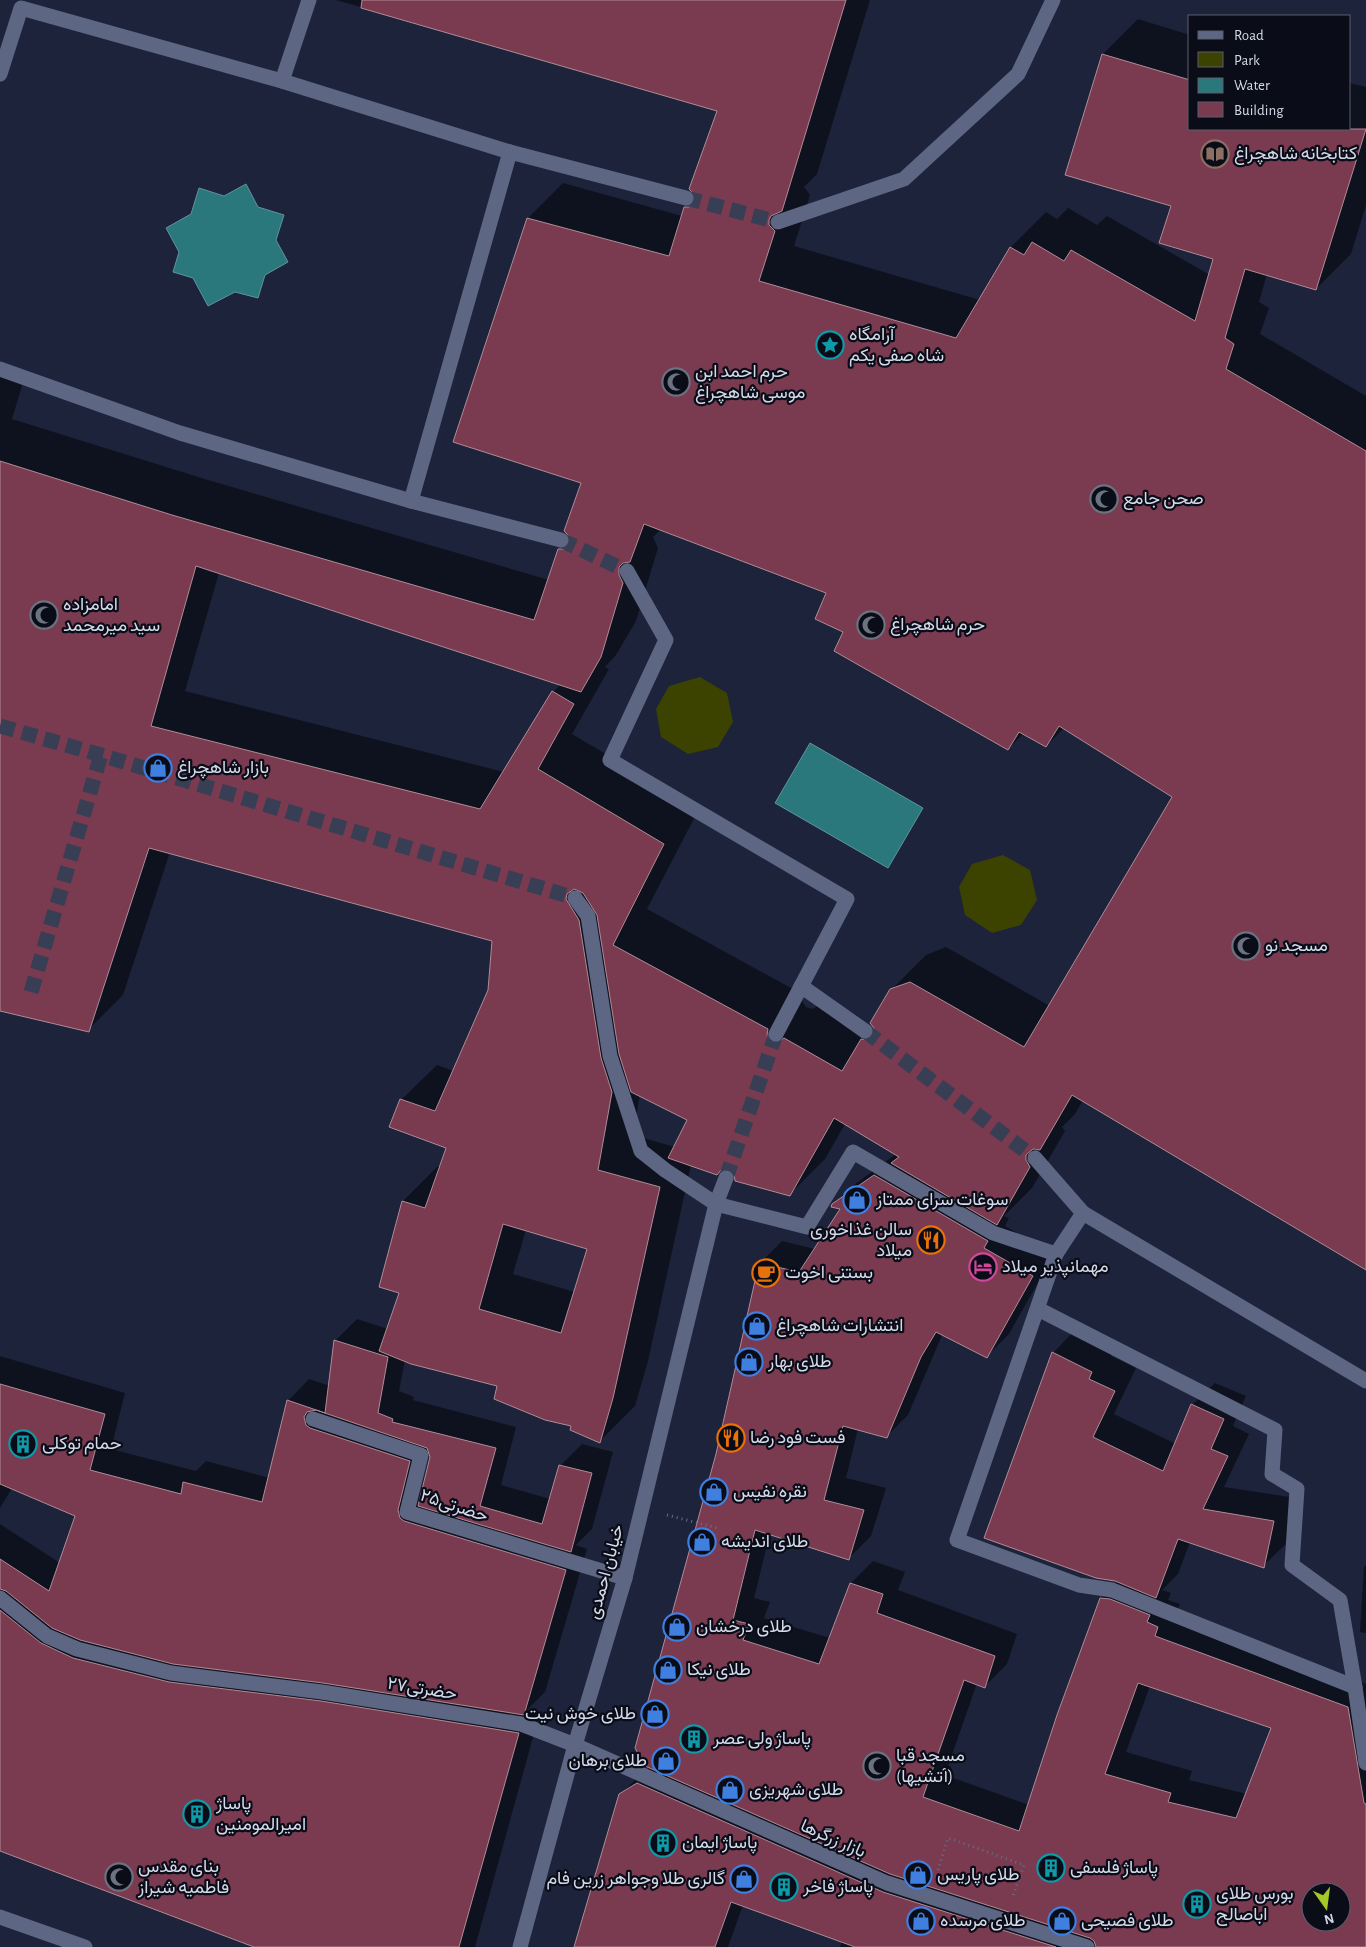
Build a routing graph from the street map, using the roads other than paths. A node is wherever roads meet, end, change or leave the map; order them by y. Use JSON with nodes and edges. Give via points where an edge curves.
{"nodes":[{"id":1,"x":309,"y":0,"type":"edge"},
{"id":2,"x":1053,"y":0,"type":"edge"},
{"id":3,"x":15,"y":4,"type":"edge"},
{"id":4,"x":0,"y":74,"type":"edge"},
{"id":5,"x":282,"y":81,"type":"junction"},
{"id":6,"x":510,"y":152,"type":"junction"},
{"id":7,"x":686,"y":198,"type":"tunnel mouth"},
{"id":8,"x":778,"y":222,"type":"tunnel mouth"},
{"id":9,"x":0,"y":369,"type":"edge"},
{"id":10,"x":411,"y":501,"type":"junction"},
{"id":11,"x":561,"y":540,"type":"tunnel mouth"},
{"id":12,"x":627,"y":571,"type":"tunnel mouth"},
{"id":13,"x":575,"y":898,"type":"tunnel mouth"},
{"id":14,"x":801,"y":986,"type":"junction"},
{"id":15,"x":865,"y":1031,"type":"tunnel mouth"},
{"id":16,"x":776,"y":1034,"type":"tunnel mouth"},
{"id":17,"x":1035,"y":1158,"type":"tunnel mouth"},
{"id":18,"x":726,"y":1178,"type":"tunnel mouth"},
{"id":19,"x":716,"y":1204,"type":"junction"},
{"id":20,"x":1083,"y":1213,"type":"junction"},
{"id":21,"x":1056,"y":1254,"type":"junction"},
{"id":22,"x":1038,"y":1310,"type":"junction"},
{"id":23,"x":1366,"y":1380,"type":"edge"},
{"id":24,"x":313,"y":1419,"type":"dead end"},
{"id":25,"x":625,"y":1578,"type":"junction"},
{"id":26,"x":0,"y":1598,"type":"edge"},
{"id":27,"x":1359,"y":1696,"type":"edge"},
{"id":28,"x":575,"y":1745,"type":"junction"},
{"id":29,"x":1366,"y":1763,"type":"edge"},
{"id":30,"x":0,"y":1917,"type":"edge"},
{"id":31,"x":85,"y":1947,"type":"edge"},
{"id":32,"x":520,"y":1947,"type":"edge"},
{"id":33,"x":1085,"y":1947,"type":"edge"}],
"edges":[{"from":1,"to":5,"type":"street"},
{"from":2,"to":8,"type":"street","via":[[1018,74],[904,179]]},
{"from":3,"to":4,"type":"street"},
{"from":3,"to":5,"type":"street"},
{"from":5,"to":6,"type":"street"},
{"from":6,"to":7,"type":"street"},
{"from":6,"to":10,"type":"street"},
{"from":9,"to":10,"type":"street","via":[[180,433]]},
{"from":10,"to":11,"type":"street"},
{"from":12,"to":14,"type":"street","via":[[666,640],[610,760],[847,899]]},
{"from":13,"to":19,"type":"street","via":[[588,916],[610,1056],[641,1151]]},
{"from":14,"to":15,"type":"street"},
{"from":14,"to":16,"type":"street"},
{"from":17,"to":20,"type":"street"},
{"from":18,"to":19,"type":"street","name":"خیابان احمدی"},
{"from":19,"to":21,"type":"street","via":[[807,1227],[854,1152],[993,1232]]},
{"from":19,"to":25,"type":"street","name":"خیابان احمدی"},
{"from":20,"to":21,"type":"street"},
{"from":20,"to":23,"type":"street"},
{"from":21,"to":22,"type":"street"},
{"from":22,"to":27,"type":"street","via":[[1274,1430],[1272,1474],[1296,1489],[1292,1565],[1340,1600]]},
{"from":22,"to":27,"type":"street","via":[[957,1540],[1079,1585],[1112,1590]]},
{"from":24,"to":25,"type":"street","name":"حضرتی۲۵","via":[[421,1455],[406,1512]]},
{"from":25,"to":28,"type":"street","name":"خیابان احمدی"},
{"from":26,"to":28,"type":"street","name":"حضرتی۲۷","via":[[47,1636],[77,1649],[171,1673],[521,1724]]},
{"from":27,"to":29,"type":"street"},
{"from":28,"to":32,"type":"street","name":"خیابان احمدی"},
{"from":28,"to":33,"type":"street","name":"بازار زرگرها","via":[[887,1883]]},
{"from":30,"to":31,"type":"street"}]}
